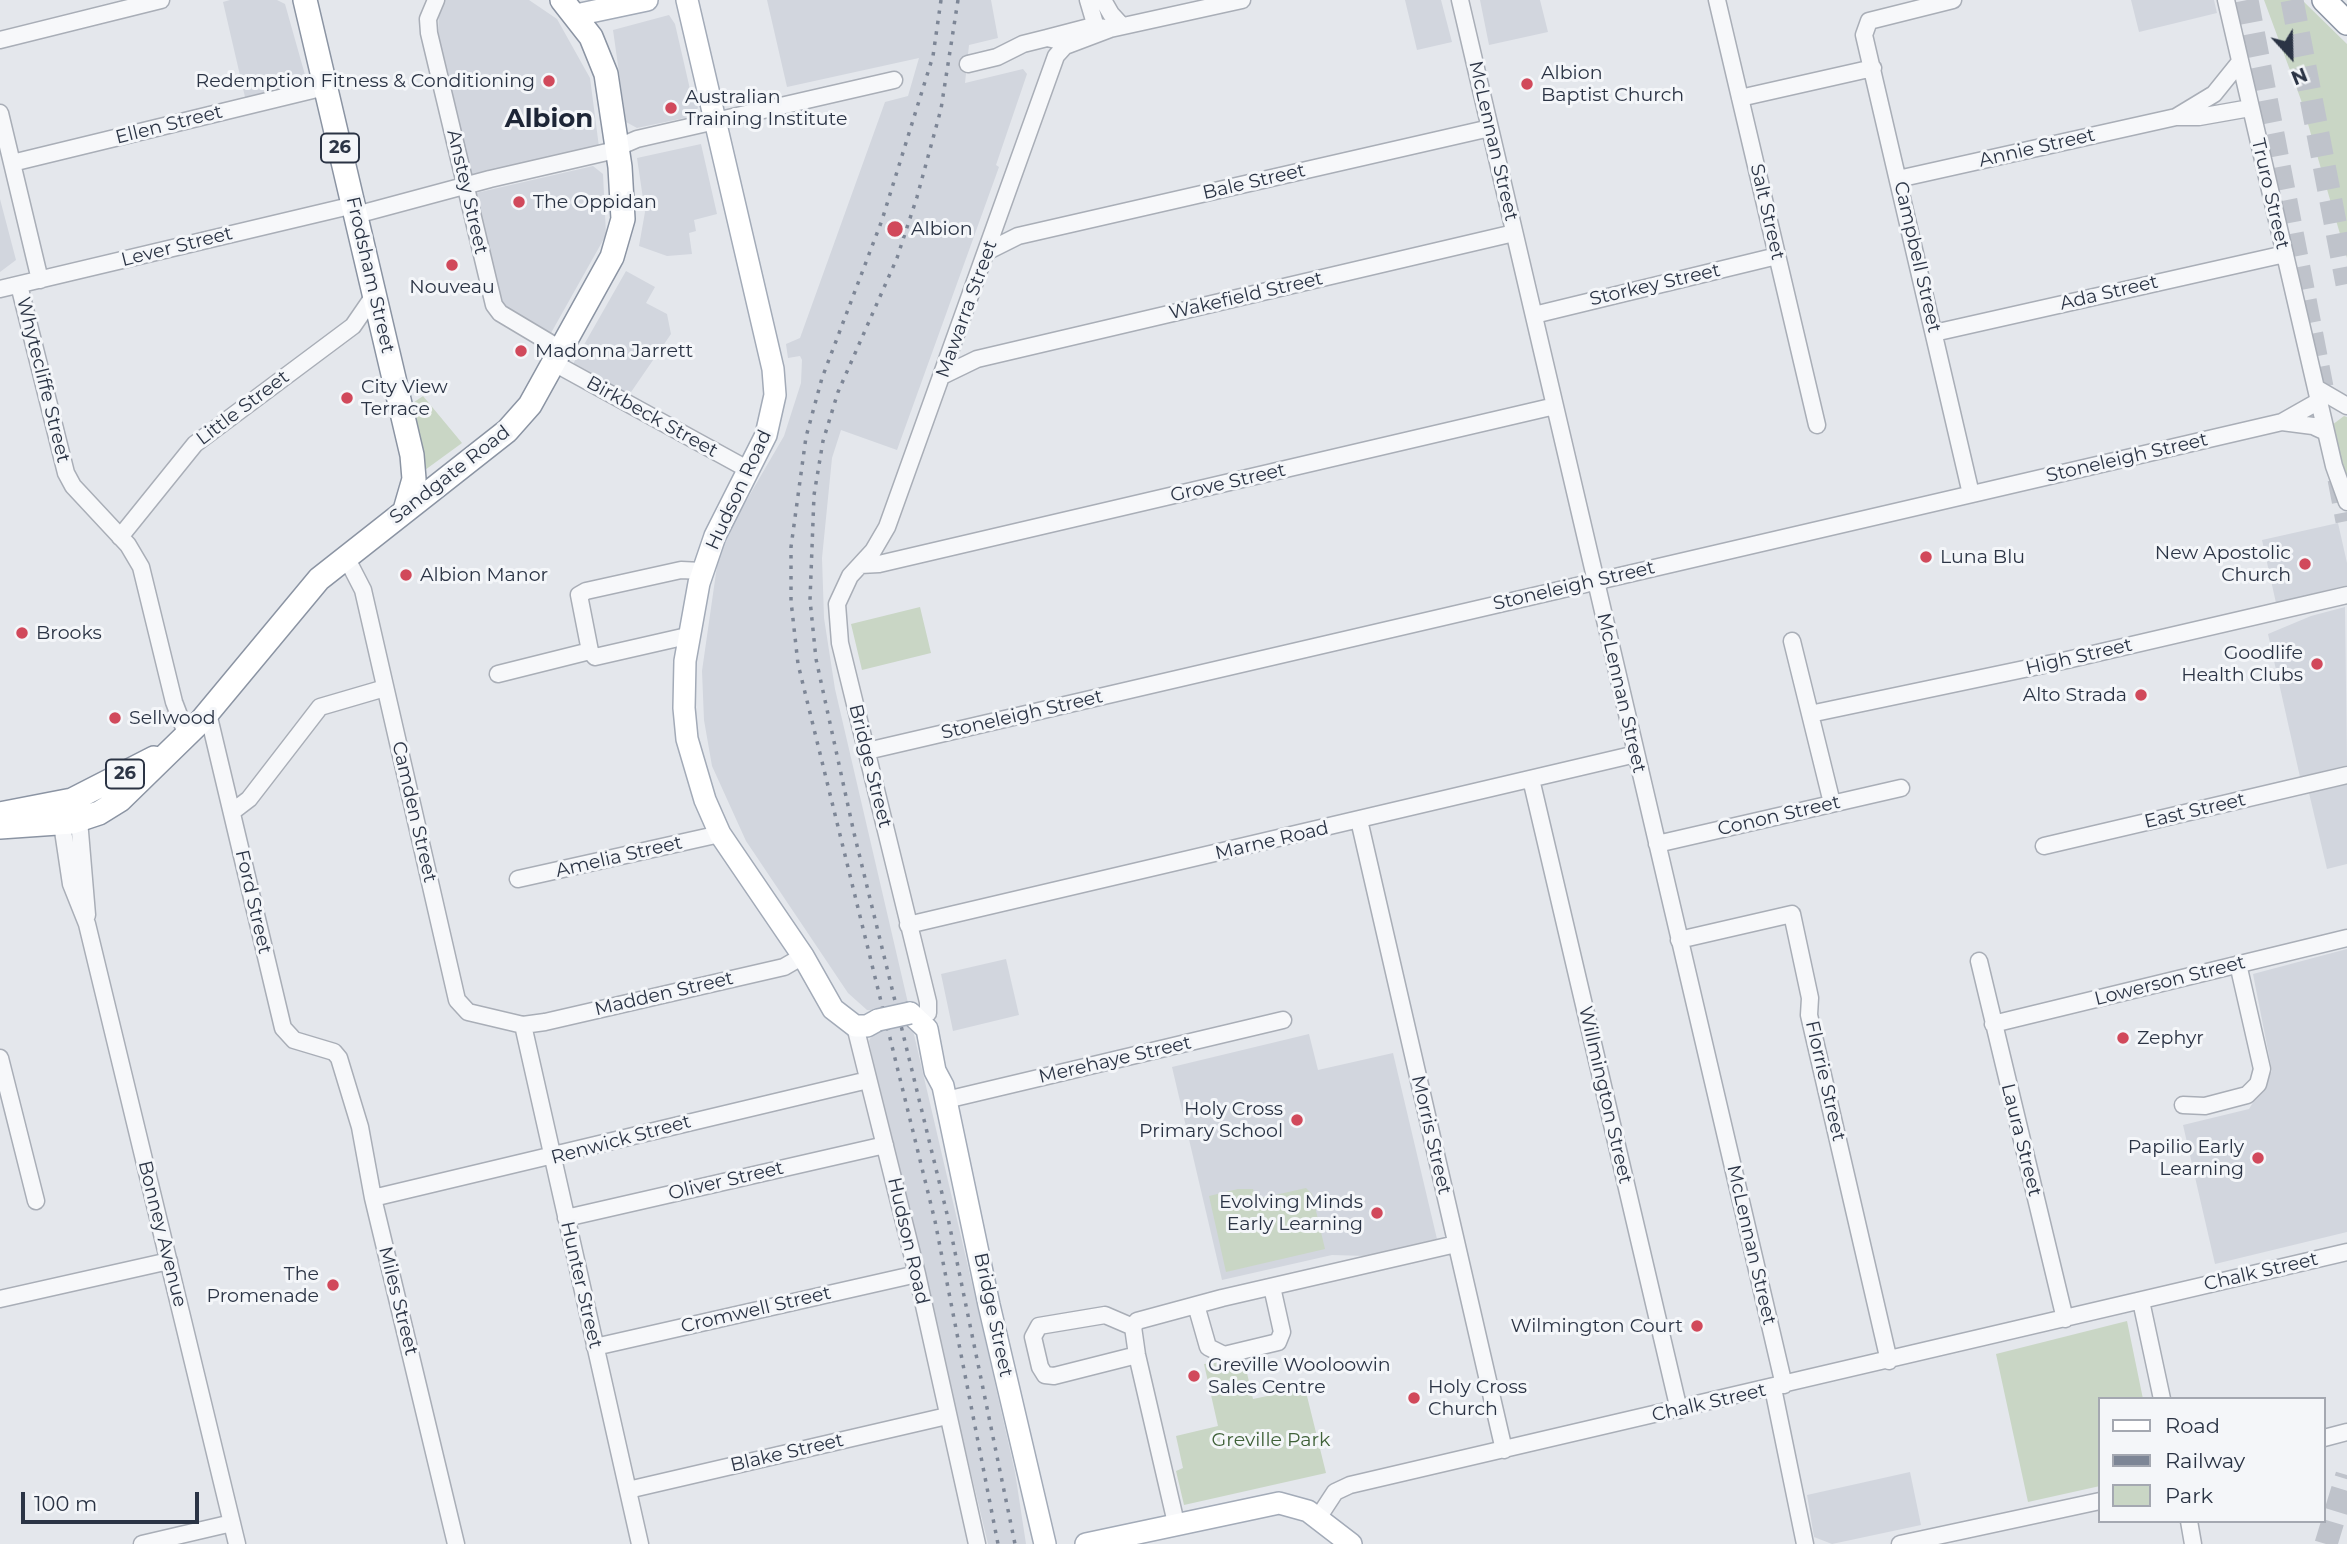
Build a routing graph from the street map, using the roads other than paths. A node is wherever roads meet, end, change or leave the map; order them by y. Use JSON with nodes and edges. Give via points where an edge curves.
{"nodes":[{"id":1,"x":161,"y":0,"type":"edge"},
{"id":2,"x":304,"y":0,"type":"edge"},
{"id":3,"x":436,"y":0,"type":"edge"},
{"id":4,"x":647,"y":0,"type":"edge"},
{"id":5,"x":687,"y":0,"type":"edge"},
{"id":6,"x":1088,"y":0,"type":"edge"},
{"id":7,"x":1103,"y":0,"type":"edge"},
{"id":8,"x":1242,"y":0,"type":"edge"},
{"id":9,"x":1717,"y":0,"type":"edge"},
{"id":10,"x":1953,"y":0,"type":"edge"},
{"id":11,"x":2226,"y":0,"type":"edge"},
{"id":12,"x":2324,"y":0,"type":"edge"},
{"id":13,"x":1462,"y":3,"type":"edge"},
{"id":14,"x":569,"y":8,"type":"edge"},
{"id":15,"x":2347,"y":23,"type":"edge"},
{"id":16,"x":1110,"y":27,"type":"junction"},
{"id":17,"x":1046,"y":38,"type":"junction"},
{"id":18,"x":0,"y":40,"type":"edge"},
{"id":19,"x":1062,"y":48,"type":"junction"},
{"id":20,"x":2239,"y":63,"type":"junction"},
{"id":21,"x":968,"y":64,"type":"dead end"},
{"id":22,"x":1872,"y":68,"type":"junction"},
{"id":23,"x":894,"y":80,"type":"dead end"},
{"id":24,"x":325,"y":87,"type":"junction"},
{"id":25,"x":1740,"y":98,"type":"junction"},
{"id":26,"x":2250,"y":108,"type":"junction"},
{"id":27,"x":0,"y":113,"type":"edge"},
{"id":28,"x":2176,"y":117,"type":"junction"},
{"id":29,"x":716,"y":121,"type":"junction"},
{"id":30,"x":1490,"y":128,"type":"junction"},
{"id":31,"x":617,"y":147,"type":"junction"},
{"id":32,"x":12,"y":163,"type":"junction"},
{"id":33,"x":1898,"y":179,"type":"junction"},
{"id":34,"x":465,"y":186,"type":"junction"},
{"id":35,"x":355,"y":210,"type":"junction"},
{"id":36,"x":996,"y":226,"type":"junction"},
{"id":37,"x":1514,"y":233,"type":"junction"},
{"id":38,"x":1018,"y":236,"type":"junction"},
{"id":39,"x":988,"y":251,"type":"junction"},
{"id":40,"x":2285,"y":254,"type":"junction"},
{"id":41,"x":1777,"y":256,"type":"junction"},
{"id":42,"x":40,"y":280,"type":"junction"},
{"id":43,"x":19,"y":285,"type":"junction"},
{"id":44,"x":0,"y":289,"type":"edge"},
{"id":45,"x":375,"y":295,"type":"junction"},
{"id":46,"x":1534,"y":315,"type":"junction"},
{"id":47,"x":353,"y":326,"type":"junction"},
{"id":48,"x":384,"y":332,"type":"junction"},
{"id":49,"x":1934,"y":332,"type":"junction"},
{"id":50,"x":956,"y":339,"type":"junction"},
{"id":51,"x":558,"y":357,"type":"junction"},
{"id":52,"x":977,"y":359,"type":"junction"},
{"id":53,"x":944,"y":375,"type":"junction"},
{"id":54,"x":2317,"y":394,"type":"junction"},
{"id":55,"x":1555,"y":406,"type":"junction"},
{"id":56,"x":2347,"y":406,"type":"edge"},
{"id":57,"x":2282,"y":422,"type":"junction"},
{"id":58,"x":1817,"y":425,"type":"dead end"},
{"id":59,"x":2326,"y":432,"type":"junction"},
{"id":60,"x":749,"y":470,"type":"junction"},
{"id":61,"x":1971,"y":494,"type":"junction"},
{"id":62,"x":2347,"y":502,"type":"edge"},
{"id":63,"x":405,"y":510,"type":"junction"},
{"id":64,"x":120,"y":537,"type":"junction"},
{"id":65,"x":881,"y":538,"type":"junction"},
{"id":66,"x":346,"y":557,"type":"junction"},
{"id":67,"x":900,"y":559,"type":"junction"},
{"id":68,"x":860,"y":565,"type":"junction"},
{"id":69,"x":702,"y":571,"type":"junction"},
{"id":70,"x":1595,"y":581,"type":"junction"},
{"id":71,"x":2347,"y":595,"type":"edge"},
{"id":72,"x":687,"y":636,"type":"junction"},
{"id":73,"x":1792,"y":641,"type":"dead end"},
{"id":74,"x":590,"y":652,"type":"junction"},
{"id":75,"x":498,"y":674,"type":"dead end"},
{"id":76,"x":385,"y":688,"type":"junction"},
{"id":77,"x":208,"y":713,"type":"junction"},
{"id":78,"x":1810,"y":714,"type":"junction"},
{"id":79,"x":184,"y":739,"type":"junction"},
{"id":80,"x":867,"y":751,"type":"junction"},
{"id":81,"x":1636,"y":754,"type":"junction"},
{"id":82,"x":2347,"y":775,"type":"edge"},
{"id":83,"x":1531,"y":779,"type":"junction"},
{"id":84,"x":1901,"y":788,"type":"dead end"},
{"id":85,"x":1832,"y":803,"type":"junction"},
{"id":86,"x":68,"y":812,"type":"junction"},
{"id":87,"x":232,"y":812,"type":"junction"},
{"id":88,"x":0,"y":814,"type":"edge"},
{"id":89,"x":1359,"y":820,"type":"junction"},
{"id":90,"x":0,"y":827,"type":"edge"},
{"id":91,"x":720,"y":834,"type":"junction"},
{"id":92,"x":1657,"y":844,"type":"junction"},
{"id":93,"x":2044,"y":846,"type":"dead end"},
{"id":94,"x":518,"y":879,"type":"dead end"},
{"id":95,"x":908,"y":925,"type":"junction"},
{"id":96,"x":2347,"y":938,"type":"edge"},
{"id":97,"x":1679,"y":940,"type":"junction"},
{"id":98,"x":803,"y":956,"type":"junction"},
{"id":99,"x":1979,"y":961,"type":"dead end"},
{"id":100,"x":2238,"y":964,"type":"junction"},
{"id":101,"x":919,"y":1013,"type":"junction"},
{"id":102,"x":1283,"y":1020,"type":"dead end"},
{"id":103,"x":855,"y":1021,"type":"junction"},
{"id":104,"x":1993,"y":1024,"type":"junction"},
{"id":105,"x":523,"y":1025,"type":"junction"},
{"id":106,"x":0,"y":1058,"type":"edge"},
{"id":107,"x":339,"y":1058,"type":"joint"},
{"id":108,"x":868,"y":1080,"type":"junction"},
{"id":109,"x":944,"y":1093,"type":"junction"},
{"id":110,"x":2183,"y":1105,"type":"dead end"},
{"id":111,"x":885,"y":1144,"type":"junction"},
{"id":112,"x":552,"y":1156,"type":"junction"},
{"id":113,"x":373,"y":1198,"type":"junction"},
{"id":114,"x":36,"y":1201,"type":"dead end"},
{"id":115,"x":566,"y":1218,"type":"junction"},
{"id":116,"x":1456,"y":1244,"type":"junction"},
{"id":117,"x":2347,"y":1252,"type":"edge"},
{"id":118,"x":169,"y":1261,"type":"junction"},
{"id":119,"x":917,"y":1274,"type":"junction"},
{"id":120,"x":1272,"y":1287,"type":"junction"},
{"id":121,"x":0,"y":1299,"type":"edge"},
{"id":122,"x":2141,"y":1301,"type":"junction"},
{"id":123,"x":1196,"y":1305,"type":"junction"},
{"id":124,"x":2065,"y":1319,"type":"junction"},
{"id":125,"x":1133,"y":1327,"type":"junction"},
{"id":126,"x":595,"y":1347,"type":"junction"},
{"id":127,"x":1138,"y":1355,"type":"junction"},
{"id":128,"x":1889,"y":1361,"type":"junction"},
{"id":129,"x":1778,"y":1387,"type":"junction"},
{"id":130,"x":2162,"y":1397,"type":"edge"},
{"id":131,"x":1679,"y":1410,"type":"junction"},
{"id":132,"x":947,"y":1416,"type":"junction"},
{"id":133,"x":2347,"y":1433,"type":"edge"},
{"id":134,"x":2326,"y":1438,"type":"edge"},
{"id":135,"x":1504,"y":1450,"type":"junction"},
{"id":136,"x":628,"y":1490,"type":"junction"},
{"id":137,"x":2098,"y":1501,"type":"edge"},
{"id":138,"x":1318,"y":1518,"type":"junction"},
{"id":139,"x":232,"y":1522,"type":"junction"},
{"id":140,"x":1176,"y":1523,"type":"junction"},
{"id":141,"x":2189,"y":1523,"type":"edge"},
{"id":142,"x":1135,"y":1538,"type":"edge"},
{"id":143,"x":142,"y":1544,"type":"edge"},
{"id":144,"x":237,"y":1544,"type":"edge"},
{"id":145,"x":456,"y":1544,"type":"edge"},
{"id":146,"x":640,"y":1544,"type":"edge"},
{"id":147,"x":977,"y":1544,"type":"edge"},
{"id":148,"x":1045,"y":1544,"type":"edge"},
{"id":149,"x":1086,"y":1544,"type":"edge"},
{"id":150,"x":1351,"y":1544,"type":"edge"},
{"id":151,"x":1805,"y":1544,"type":"edge"},
{"id":152,"x":1899,"y":1544,"type":"edge"},
{"id":153,"x":2193,"y":1544,"type":"edge"}],
"edges":[{"from":1,"to":18,"type":"street"},
{"from":2,"to":24,"type":"highway","name":"Frodsham Street","number":"26"},
{"from":3,"to":34,"type":"street","name":"Anstey Street","via":[[428,19],[429,33]]},
{"from":4,"to":14,"type":"main road"},
{"from":5,"to":29,"type":"main road","name":"Hudson Road"},
{"from":6,"to":16,"type":"street"},
{"from":7,"to":16,"type":"street","via":[[1111,15]]},
{"from":8,"to":16,"type":"street"},
{"from":9,"to":25,"type":"street","name":"Salt Street"},
{"from":10,"to":22,"type":"street","name":"Campbell Street","via":[[1868,21],[1864,35]]},
{"from":11,"to":20,"type":"street","name":"Truro Street"},
{"from":12,"to":15,"type":"highway"},
{"from":13,"to":30,"type":"street","name":"McLennan Street"},
{"from":14,"to":31,"type":"highway","name":"Sandgate Road","number":"26","via":[[594,41],[607,74]]},
{"from":16,"to":17,"type":"street"},
{"from":16,"to":19,"type":"street"},
{"from":17,"to":19,"type":"street","via":[[1055,39]]},
{"from":17,"to":21,"type":"street"},
{"from":19,"to":36,"type":"street","name":"Mawarra Street"},
{"from":20,"to":26,"type":"street","name":"Truro Street"},
{"from":20,"to":28,"type":"street","name":"Annie Street","via":[[2214,94]]},
{"from":22,"to":25,"type":"street"},
{"from":22,"to":33,"type":"street","name":"Campbell Street"},
{"from":23,"to":29,"type":"street","name":"Lever Street"},
{"from":24,"to":32,"type":"street","name":"Ellen Street"},
{"from":24,"to":35,"type":"highway","name":"Frodsham Street","number":"26"},
{"from":25,"to":41,"type":"street","name":"Salt Street"},
{"from":26,"to":28,"type":"street","name":"Annie Street"},
{"from":26,"to":40,"type":"street","name":"Truro Street"},
{"from":27,"to":32,"type":"street"},
{"from":28,"to":33,"type":"street","name":"Annie Street"},
{"from":29,"to":31,"type":"street","name":"Lever Street"},
{"from":29,"to":60,"type":"main road","name":"Hudson Road","via":[[774,382],[773,417]]},
{"from":30,"to":37,"type":"street","name":"McLennan Street"},
{"from":30,"to":38,"type":"street","name":"Bale Street"},
{"from":31,"to":34,"type":"street","name":"Lever Street"},
{"from":31,"to":51,"type":"highway","name":"Sandgate Road","number":"26","via":[[623,209],[619,238]]},
{"from":32,"to":42,"type":"street"},
{"from":33,"to":49,"type":"street","name":"Campbell Street"},
{"from":34,"to":35,"type":"street","name":"Lever Street"},
{"from":34,"to":51,"type":"street","name":"Anstey Street","via":[[496,310]]},
{"from":35,"to":42,"type":"street","name":"Lever Street"},
{"from":35,"to":45,"type":"highway","name":"Frodsham Street","number":"26"},
{"from":36,"to":38,"type":"street"},
{"from":36,"to":39,"type":"street","name":"Mawarra Street"},
{"from":37,"to":46,"type":"street","name":"McLennan Street"},
{"from":37,"to":52,"type":"street","name":"Wakefield Street"},
{"from":38,"to":39,"type":"street","name":"Bale Street"},
{"from":39,"to":50,"type":"street","name":"Mawarra Street"},
{"from":40,"to":49,"type":"street","name":"Ada Street"},
{"from":40,"to":54,"type":"street","name":"Truro Street"},
{"from":41,"to":46,"type":"street","name":"Storkey Street"},
{"from":41,"to":58,"type":"street","name":"Salt Street"},
{"from":42,"to":43,"type":"street","name":"Lever Street"},
{"from":43,"to":44,"type":"street","name":"Lever Street"},
{"from":43,"to":64,"type":"street","name":"Whytecliffe Street","via":[[66,473]]},
{"from":45,"to":47,"type":"street","name":"Little Street"},
{"from":45,"to":48,"type":"highway","name":"Frodsham Street","number":"26"},
{"from":46,"to":55,"type":"street","name":"McLennan Street"},
{"from":47,"to":48,"type":"street","via":[[368,324]]},
{"from":47,"to":64,"type":"street","name":"Little Street","via":[[195,444]]},
{"from":48,"to":63,"type":"highway","name":"Frodsham Street","number":"26","via":[[414,463]]},
{"from":49,"to":61,"type":"street","name":"Campbell Street"},
{"from":50,"to":52,"type":"street","via":[[965,353]]},
{"from":50,"to":53,"type":"street","name":"Mawarra Street"},
{"from":51,"to":60,"type":"street","name":"Birkbeck Street"},
{"from":51,"to":63,"type":"highway","name":"Sandgate Road","number":"26","via":[[517,422]]},
{"from":52,"to":53,"type":"street","name":"Wakefield Street"},
{"from":53,"to":65,"type":"street","name":"Mawarra Street"},
{"from":54,"to":56,"type":"street"},
{"from":54,"to":57,"type":"street","name":"Stoneleigh Street"},
{"from":54,"to":59,"type":"street","name":"Truro Street"},
{"from":55,"to":67,"type":"street","name":"Grove Street"},
{"from":55,"to":70,"type":"street","name":"McLennan Street"},
{"from":57,"to":59,"type":"street","name":"Stoneleigh Street"},
{"from":57,"to":61,"type":"street","name":"Stoneleigh Street"},
{"from":59,"to":62,"type":"street","name":"Truro Street"},
{"from":60,"to":69,"type":"main road","name":"Hudson Road"},
{"from":61,"to":70,"type":"street","name":"Stoneleigh Street"},
{"from":63,"to":66,"type":"highway","name":"Sandgate Road","number":"26"},
{"from":64,"to":79,"type":"street","name":"Whytecliffe Street","via":[[141,567]]},
{"from":65,"to":67,"type":"street"},
{"from":65,"to":68,"type":"street","name":"Mawarra Street"},
{"from":66,"to":76,"type":"street","name":"Camden Street","via":[[363,590]]},
{"from":66,"to":77,"type":"highway","name":"Sandgate Road","number":"26","via":[[310,590]]},
{"from":67,"to":68,"type":"street","name":"Grove Street"},
{"from":68,"to":80,"type":"street","name":"Bridge Street","via":[[842,590],[836,618]]},
{"from":69,"to":72,"type":"main road","name":"Hudson Road"},
{"from":69,"to":74,"type":"street","via":[[681,570],[580,594]]},
{"from":70,"to":80,"type":"street","name":"Stoneleigh Street"},
{"from":70,"to":81,"type":"street","name":"McLennan Street"},
{"from":71,"to":78,"type":"street","name":"High Street"},
{"from":72,"to":74,"type":"street","via":[[598,657]]},
{"from":72,"to":91,"type":"main road","name":"Hudson Road","via":[[687,739]]},
{"from":73,"to":78,"type":"street"},
{"from":74,"to":75,"type":"street"},
{"from":76,"to":87,"type":"street","via":[[320,707],[250,799]]},
{"from":76,"to":105,"type":"street","name":"Camden Street","via":[[457,1000],[468,1012]]},
{"from":77,"to":79,"type":"highway","name":"Sandgate Road","number":"26"},
{"from":77,"to":87,"type":"street","name":"Ford Street"},
{"from":78,"to":85,"type":"street"},
{"from":79,"to":86,"type":"highway","name":"Sandgate Road","number":"26"},
{"from":80,"to":95,"type":"street","name":"Bridge Street"},
{"from":81,"to":83,"type":"street","name":"Marne Road"},
{"from":81,"to":92,"type":"street","name":"McLennan Street"},
{"from":82,"to":93,"type":"street","name":"East Street"},
{"from":83,"to":89,"type":"street","name":"Marne Road"},
{"from":83,"to":131,"type":"street","name":"Willmington Street"},
{"from":84,"to":85,"type":"street","name":"Conon Street"},
{"from":85,"to":92,"type":"street","name":"Conon Street"},
{"from":86,"to":88,"type":"highway","name":"Sandgate Road","number":"26"},
{"from":86,"to":90,"type":"highway","name":"Sandgate Road","number":"26"},
{"from":86,"to":118,"type":"street","name":"Bonney Avenue","via":[[87,923]]},
{"from":87,"to":107,"type":"street","name":"Ford Street","via":[[283,1028],[294,1040],[334,1052]]},
{"from":89,"to":95,"type":"street","name":"Marne Road"},
{"from":89,"to":116,"type":"street","name":"Morris Street"},
{"from":91,"to":94,"type":"street","name":"Amelia Street"},
{"from":91,"to":98,"type":"main road","name":"Hudson Road"},
{"from":92,"to":97,"type":"street","name":"McLennan Street"},
{"from":95,"to":101,"type":"street","name":"Bridge Street"},
{"from":96,"to":100,"type":"street","name":"Lowerson Street"},
{"from":97,"to":128,"type":"street","name":"Florrie Street","via":[[1792,914],[1810,998],[1809,1015]]},
{"from":97,"to":129,"type":"street","name":"McLennan Street"},
{"from":98,"to":103,"type":"main road","name":"Hudson Road","via":[[837,1015]]},
{"from":98,"to":105,"type":"street","name":"Madden Street","via":[[784,967]]},
{"from":99,"to":104,"type":"street","name":"Laura Street"},
{"from":100,"to":104,"type":"street","name":"Lowerson Street"},
{"from":100,"to":110,"type":"street","via":[[2262,1069],[2258,1084],[2247,1095]]},
{"from":101,"to":103,"type":"main road","bridge":true,"via":[[863,1027]]},
{"from":101,"to":109,"type":"main road","name":"Bridge Street"},
{"from":102,"to":109,"type":"street","name":"Merehaye Street"},
{"from":103,"to":108,"type":"street","name":"Hudson Road"},
{"from":104,"to":124,"type":"street","name":"Laura Street"},
{"from":105,"to":112,"type":"street","name":"Hunter Street"},
{"from":106,"to":114,"type":"street"},
{"from":107,"to":113,"type":"street","name":"Miles Street","via":[[360,1128]]},
{"from":108,"to":111,"type":"street","name":"Hudson Road"},
{"from":108,"to":112,"type":"street","name":"Renwick Street"},
{"from":109,"to":148,"type":"main road","name":"Bridge Street"},
{"from":111,"to":115,"type":"street","name":"Oliver Street"},
{"from":111,"to":119,"type":"street","name":"Hudson Road"},
{"from":112,"to":113,"type":"street","name":"Renwick Street"},
{"from":112,"to":115,"type":"street","name":"Hunter Street"},
{"from":113,"to":145,"type":"street","name":"Miles Street"},
{"from":115,"to":126,"type":"street","name":"Hunter Street"},
{"from":116,"to":120,"type":"street"},
{"from":116,"to":135,"type":"street","name":"Morris Street"},
{"from":117,"to":122,"type":"street","name":"Chalk Street"},
{"from":118,"to":121,"type":"street"},
{"from":118,"to":139,"type":"street","name":"Bonney Avenue"},
{"from":119,"to":126,"type":"street","name":"Cromwell Street"},
{"from":119,"to":132,"type":"street","name":"Hudson Road"},
{"from":120,"to":123,"type":"street"},
{"from":120,"to":123,"type":"street","via":[[1282,1332],[1278,1342],[1238,1352],[1224,1355],[1208,1347]]},
{"from":122,"to":124,"type":"street","name":"Chalk Street"},
{"from":122,"to":130,"type":"street"},
{"from":123,"to":125,"type":"street","via":[[1146,1317]]},
{"from":124,"to":128,"type":"street","name":"Chalk Street"},
{"from":125,"to":127,"type":"street"},
{"from":125,"to":127,"type":"street","via":[[1105,1315],[1039,1326],[1033,1337],[1045,1375]]},
{"from":126,"to":136,"type":"street","name":"Hunter Street"},
{"from":127,"to":140,"type":"street"},
{"from":128,"to":129,"type":"street","name":"Chalk Street"},
{"from":129,"to":131,"type":"street","name":"Chalk Street"},
{"from":129,"to":151,"type":"street","name":"McLennan Street"},
{"from":131,"to":135,"type":"street","name":"Chalk Street"},
{"from":132,"to":136,"type":"street","name":"Blake Street"},
{"from":132,"to":147,"type":"street","name":"Hudson Road"},
{"from":133,"to":134,"type":"street"},
{"from":135,"to":138,"type":"street","name":"Chalk Street","via":[[1344,1486]]},
{"from":136,"to":146,"type":"street","name":"Hunter Street"},
{"from":137,"to":152,"type":"street"},
{"from":138,"to":140,"type":"main road","via":[[1292,1505],[1274,1503]]},
{"from":138,"to":150,"type":"main road"},
{"from":139,"to":143,"type":"street"},
{"from":139,"to":144,"type":"street","name":"Bonney Avenue"},
{"from":140,"to":142,"type":"main road"},
{"from":141,"to":153,"type":"street"},
{"from":142,"to":149,"type":"main road"}]}
